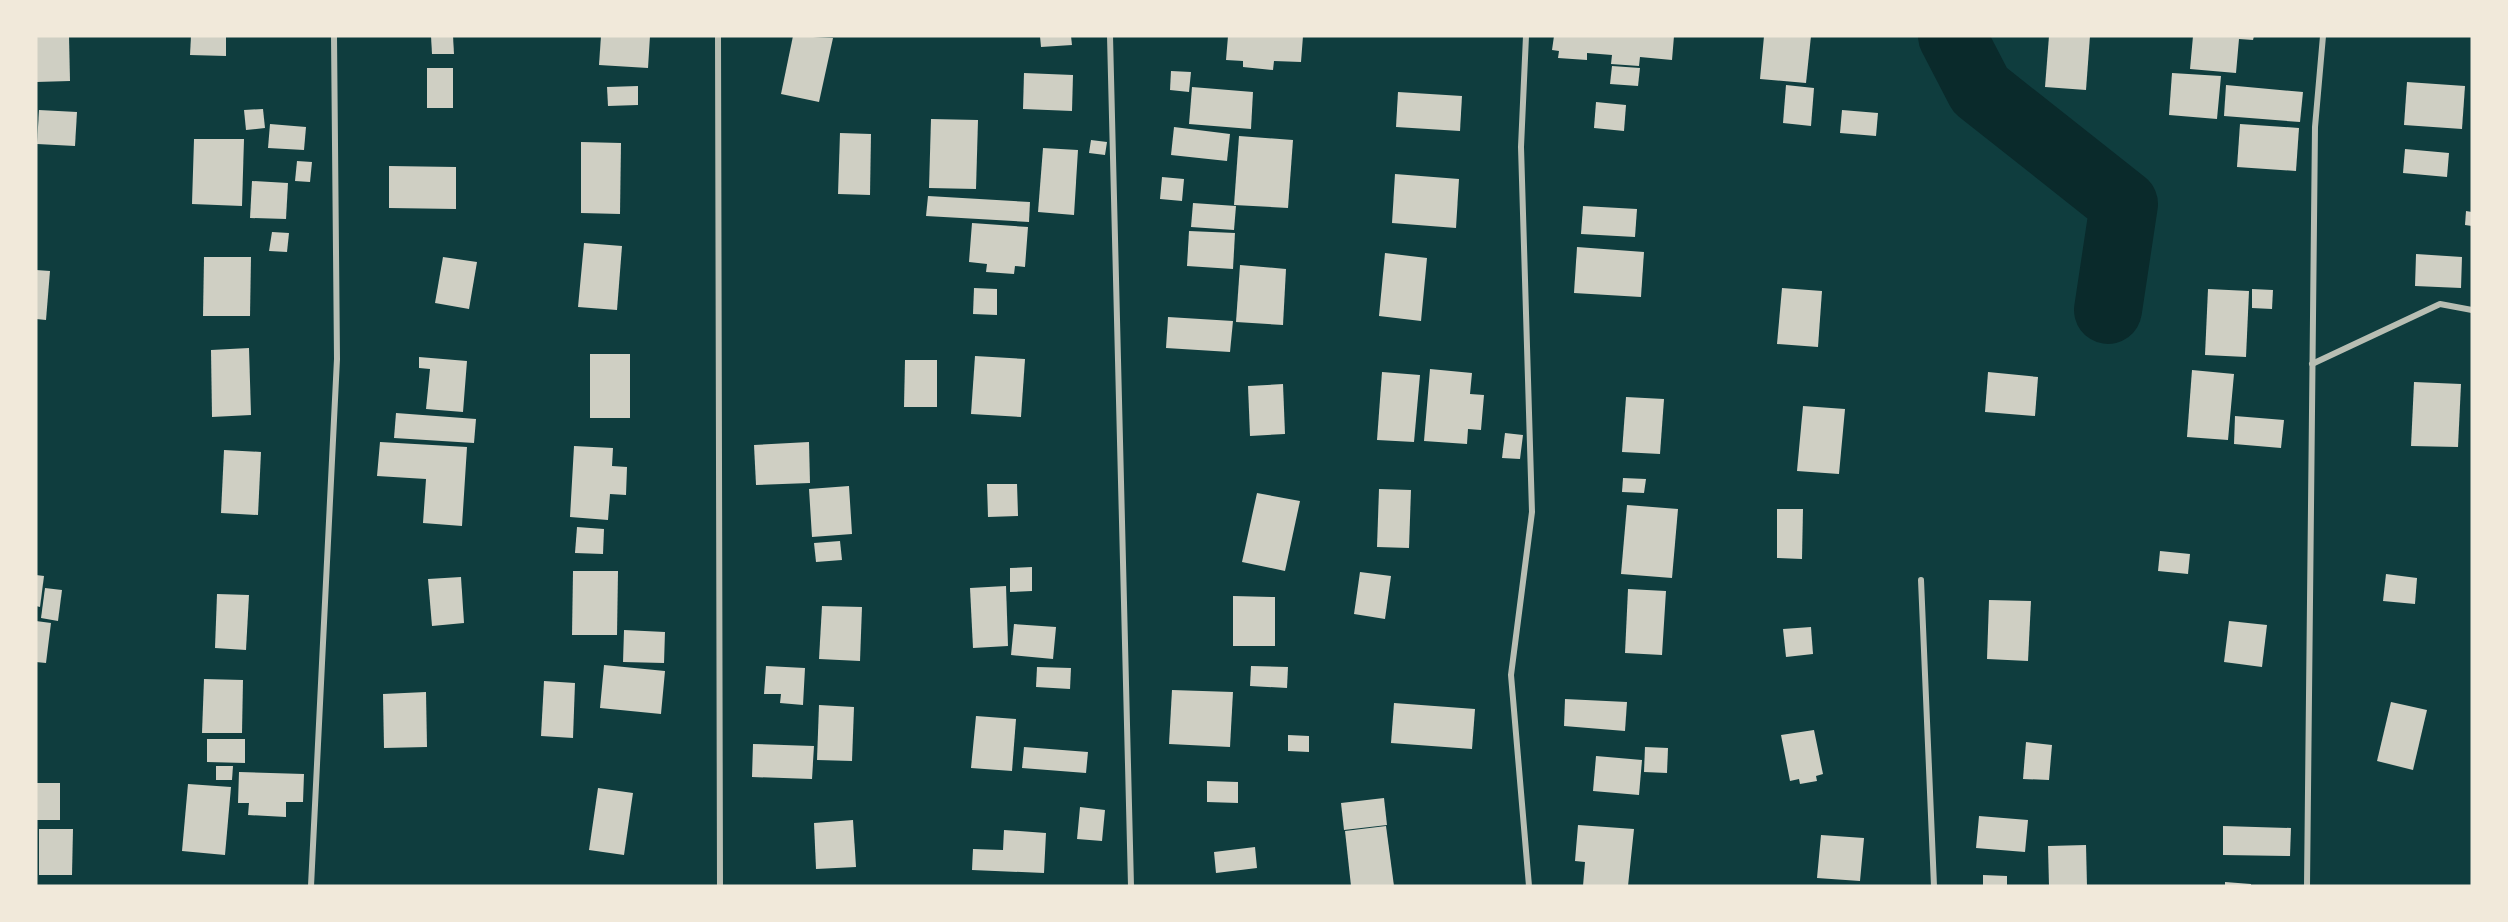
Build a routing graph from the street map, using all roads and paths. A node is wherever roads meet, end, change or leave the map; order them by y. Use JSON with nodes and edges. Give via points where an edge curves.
{"nodes":[{"id":1,"x":334,"y":36,"type":"edge"},
{"id":2,"x":718,"y":36,"type":"edge"},
{"id":3,"x":1110,"y":36,"type":"edge"},
{"id":4,"x":1526,"y":36,"type":"edge"},
{"id":5,"x":2323,"y":36,"type":"edge"},
{"id":6,"x":2472,"y":310,"type":"edge"},
{"id":7,"x":2312,"y":364,"type":"junction"},
{"id":8,"x":1921,"y":580,"type":"dead end"},
{"id":9,"x":310,"y":886,"type":"edge"},
{"id":10,"x":720,"y":886,"type":"edge"},
{"id":11,"x":1131,"y":886,"type":"edge"},
{"id":12,"x":1529,"y":886,"type":"edge"},
{"id":13,"x":1934,"y":886,"type":"edge"},
{"id":14,"x":2307,"y":886,"type":"edge"}],
"edges":[{"from":1,"to":9,"type":"street","via":[[338,359]]},
{"from":2,"to":10,"type":"street"},
{"from":3,"to":11,"type":"street"},
{"from":4,"to":12,"type":"street","via":[[1521,147],[1532,512],[1511,675]]},
{"from":5,"to":7,"type":"street","via":[[2315,127]]},
{"from":6,"to":7,"type":"street","via":[[2440,304]]},
{"from":7,"to":14,"type":"street"},
{"from":8,"to":13,"type":"street"}]}
